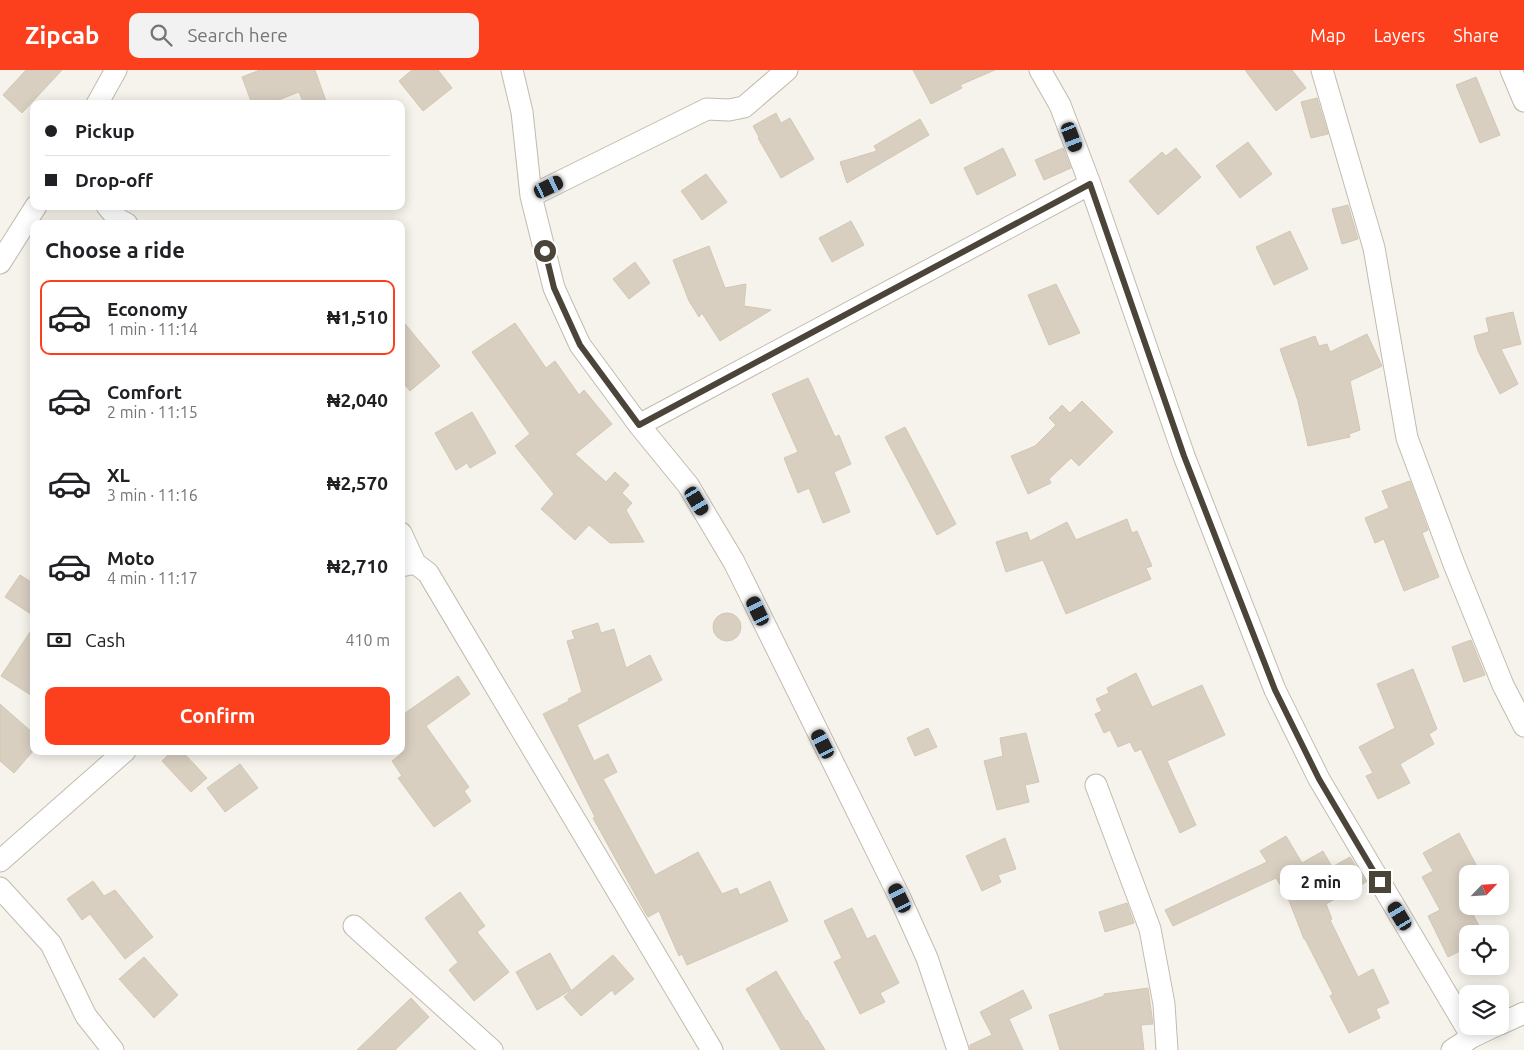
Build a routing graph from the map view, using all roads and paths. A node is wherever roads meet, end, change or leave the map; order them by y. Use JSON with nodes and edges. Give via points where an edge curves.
{"nodes":[{"id":1,"x":116,"y":70,"type":"edge"},
{"id":2,"x":512,"y":70,"type":"edge"},
{"id":3,"x":787,"y":70,"type":"edge"},
{"id":4,"x":1040,"y":70,"type":"edge"},
{"id":5,"x":1322,"y":70,"type":"edge"},
{"id":6,"x":1510,"y":70,"type":"edge"},
{"id":7,"x":99,"y":100,"type":"edge"},
{"id":8,"x":1524,"y":101,"type":"edge"},
{"id":9,"x":1090,"y":184,"type":"junction"},
{"id":10,"x":531,"y":196,"type":"junction"},
{"id":11,"x":33,"y":210,"type":"edge"},
{"id":12,"x":110,"y":210,"type":"edge"},
{"id":13,"x":120,"y":220,"type":"edge"},
{"id":14,"x":0,"y":263,"type":"edge"},
{"id":15,"x":639,"y":425,"type":"junction"},
{"id":16,"x":405,"y":551,"type":"edge"},
{"id":17,"x":408,"y":565,"type":"edge"},
{"id":18,"x":1524,"y":726,"type":"edge"},
{"id":19,"x":120,"y":755,"type":"edge"},
{"id":20,"x":1096,"y":785,"type":"dead end"},
{"id":21,"x":0,"y":861,"type":"edge"},
{"id":22,"x":0,"y":888,"type":"edge"},
{"id":23,"x":354,"y":926,"type":"dead end"},
{"id":24,"x":1524,"y":1012,"type":"edge"},
{"id":25,"x":1509,"y":1020,"type":"edge"},
{"id":26,"x":1476,"y":1035,"type":"edge"},
{"id":27,"x":1472,"y":1037,"type":"junction"},
{"id":28,"x":113,"y":1050,"type":"edge"},
{"id":29,"x":492,"y":1050,"type":"edge"},
{"id":30,"x":712,"y":1050,"type":"edge"},
{"id":31,"x":958,"y":1050,"type":"edge"},
{"id":32,"x":1167,"y":1050,"type":"edge"},
{"id":33,"x":1452,"y":1050,"type":"edge"}],
"edges":[{"from":1,"to":7,"type":"street"},
{"from":2,"to":10,"type":"street","via":[[522,112]]},
{"from":3,"to":10,"type":"street","via":[[744,107],[707,109]]},
{"from":4,"to":9,"type":"street","via":[[1060,105]]},
{"from":5,"to":18,"type":"street","via":[[1374,248],[1407,438],[1503,685]]},
{"from":6,"to":8,"type":"street"},
{"from":9,"to":15,"type":"street"},
{"from":9,"to":27,"type":"street","via":[[1184,456],[1275,690],[1319,779]]},
{"from":10,"to":15,"type":"street","via":[[554,288],[580,345]]},
{"from":11,"to":14,"type":"street"},
{"from":12,"to":13,"type":"street"},
{"from":15,"to":31,"type":"street","via":[[688,485],[734,562],[900,898],[927,958]]},
{"from":16,"to":17,"type":"street"},
{"from":17,"to":30,"type":"street","via":[[428,573]]},
{"from":19,"to":21,"type":"street"},
{"from":20,"to":32,"type":"street","via":[[1150,929],[1164,1004]]},
{"from":22,"to":28,"type":"street","via":[[51,944],[86,1016]]},
{"from":23,"to":29,"type":"street"},
{"from":24,"to":25,"type":"street"},
{"from":26,"to":27,"type":"street"},
{"from":27,"to":33,"type":"street"}]}
